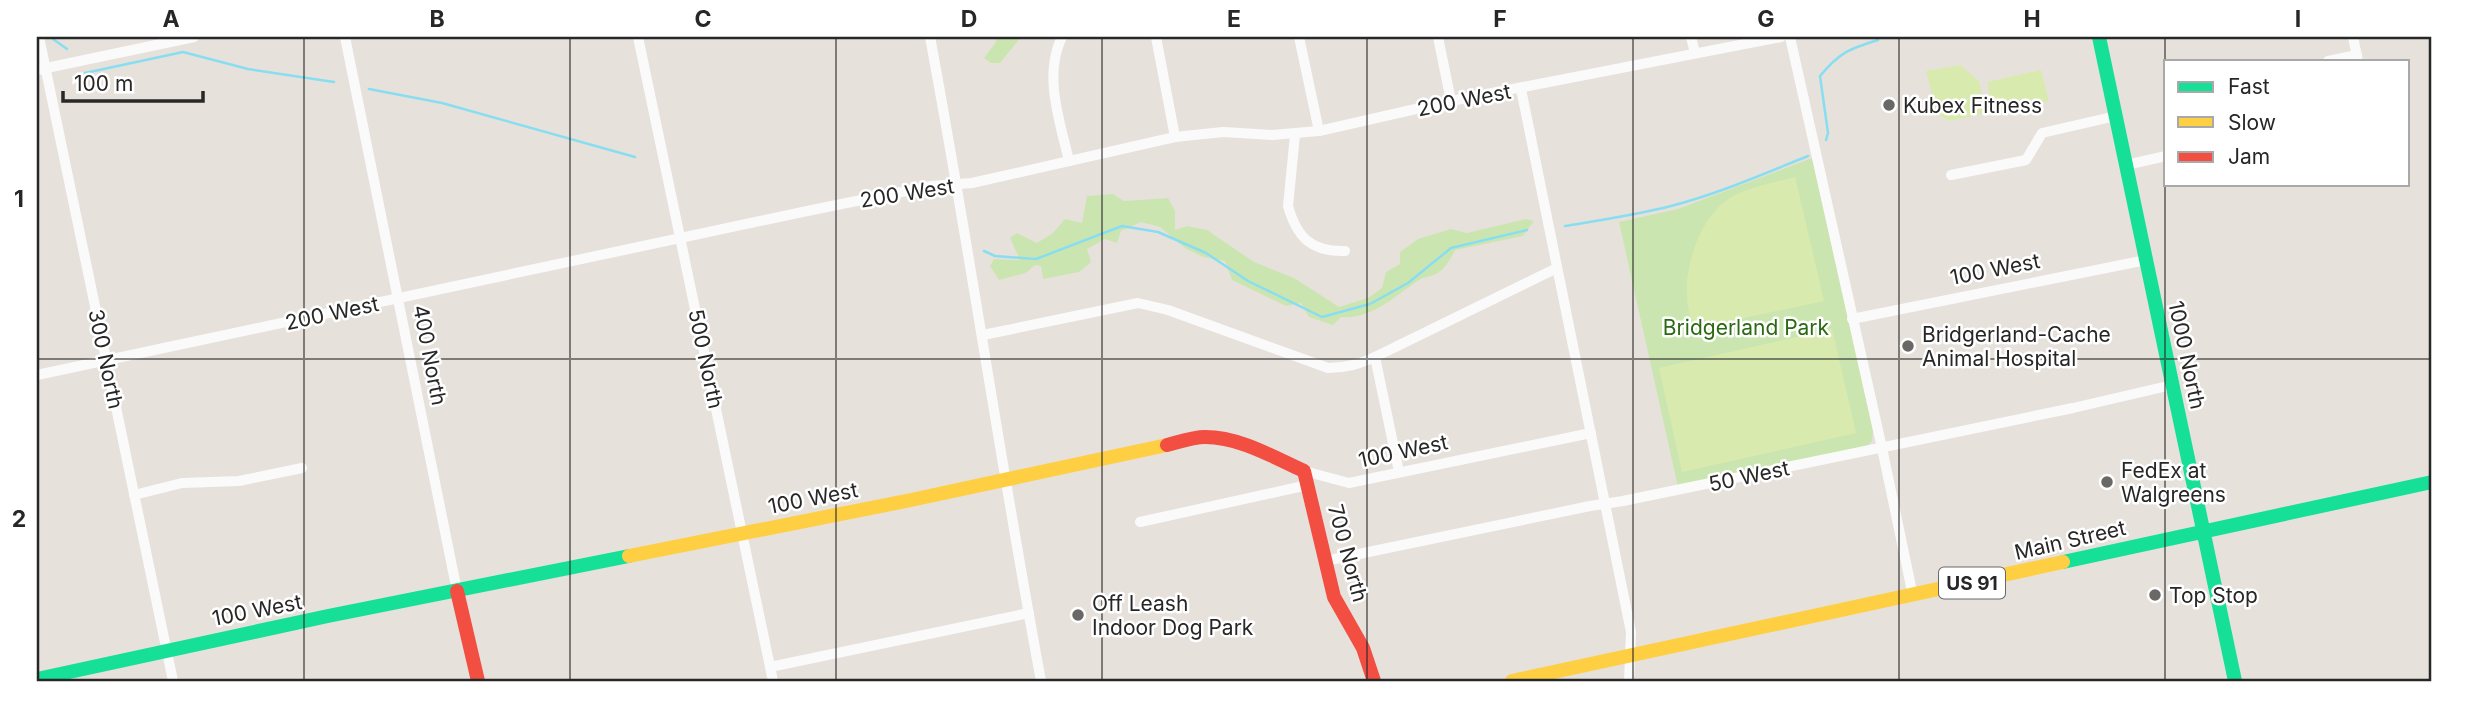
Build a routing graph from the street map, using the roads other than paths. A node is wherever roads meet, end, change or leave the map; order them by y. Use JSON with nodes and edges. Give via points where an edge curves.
{"nodes":[{"id":1,"x":39,"y":37,"type":"edge"},
{"id":2,"x":194,"y":37,"type":"edge"},
{"id":3,"x":345,"y":37,"type":"edge"},
{"id":4,"x":638,"y":37,"type":"edge"},
{"id":5,"x":930,"y":37,"type":"edge"},
{"id":6,"x":1062,"y":37,"type":"edge"},
{"id":7,"x":1156,"y":37,"type":"edge"},
{"id":8,"x":1299,"y":37,"type":"edge"},
{"id":9,"x":1438,"y":37,"type":"edge"},
{"id":10,"x":1691,"y":37,"type":"edge"},
{"id":11,"x":1781,"y":37,"type":"edge"},
{"id":12,"x":1790,"y":37,"type":"edge"},
{"id":13,"x":2099,"y":37,"type":"edge"},
{"id":14,"x":2353,"y":37,"type":"edge"},
{"id":15,"x":1695,"y":53,"type":"junction"},
{"id":16,"x":2358,"y":58,"type":"edge"},
{"id":17,"x":2338,"y":60,"type":"edge"},
{"id":18,"x":41,"y":69,"type":"edge"},
{"id":19,"x":1521,"y":89,"type":"junction"},
{"id":20,"x":1451,"y":101,"type":"junction"},
{"id":21,"x":2116,"y":117,"type":"junction"},
{"id":22,"x":1319,"y":131,"type":"junction"},
{"id":23,"x":1295,"y":135,"type":"junction"},
{"id":24,"x":1175,"y":138,"type":"junction"},
{"id":25,"x":2164,"y":156,"type":"edge"},
{"id":26,"x":1069,"y":161,"type":"junction"},
{"id":27,"x":2126,"y":165,"type":"junction"},
{"id":28,"x":1951,"y":175,"type":"dead end"},
{"id":29,"x":957,"y":184,"type":"junction"},
{"id":30,"x":681,"y":239,"type":"junction"},
{"id":31,"x":1345,"y":251,"type":"dead end"},
{"id":32,"x":2146,"y":260,"type":"junction"},
{"id":33,"x":1557,"y":268,"type":"junction"},
{"id":34,"x":398,"y":299,"type":"junction"},
{"id":35,"x":1852,"y":318,"type":"junction"},
{"id":36,"x":983,"y":335,"type":"junction"},
{"id":37,"x":1375,"y":357,"type":"junction"},
{"id":38,"x":107,"y":361,"type":"junction"},
{"id":39,"x":37,"y":375,"type":"edge"},
{"id":40,"x":2172,"y":385,"type":"junction"},
{"id":41,"x":1591,"y":433,"type":"junction"},
{"id":42,"x":1882,"y":448,"type":"junction"},
{"id":43,"x":302,"y":468,"type":"dead end"},
{"id":44,"x":1399,"y":472,"type":"junction"},
{"id":45,"x":1306,"y":478,"type":"junction"},
{"id":46,"x":1005,"y":482,"type":"junction"},
{"id":47,"x":2432,"y":482,"type":"edge"},
{"id":48,"x":134,"y":495,"type":"junction"},
{"id":49,"x":1605,"y":504,"type":"junction"},
{"id":50,"x":1140,"y":522,"type":"dead end"},
{"id":51,"x":2202,"y":531,"type":"junction"},
{"id":52,"x":742,"y":533,"type":"junction"},
{"id":53,"x":1325,"y":561,"type":"junction"},
{"id":54,"x":457,"y":591,"type":"junction"},
{"id":55,"x":1913,"y":596,"type":"junction"},
{"id":56,"x":1028,"y":613,"type":"junction"},
{"id":57,"x":167,"y":650,"type":"junction"},
{"id":58,"x":1629,"y":657,"type":"junction"},
{"id":59,"x":770,"y":667,"type":"junction"},
{"id":60,"x":37,"y":679,"type":"edge"},
{"id":61,"x":173,"y":681,"type":"edge"},
{"id":62,"x":478,"y":681,"type":"edge"},
{"id":63,"x":773,"y":681,"type":"edge"},
{"id":64,"x":1041,"y":681,"type":"edge"},
{"id":65,"x":1374,"y":681,"type":"edge"},
{"id":66,"x":1512,"y":681,"type":"edge"},
{"id":67,"x":1629,"y":681,"type":"edge"},
{"id":68,"x":2235,"y":681,"type":"edge"}],
"edges":[{"from":1,"to":18,"type":"street","name":"300 North"},
{"from":2,"to":18,"type":"street"},
{"from":3,"to":34,"type":"street","name":"400 North"},
{"from":4,"to":30,"type":"street","name":"500 North"},
{"from":5,"to":29,"type":"street"},
{"from":6,"to":26,"type":"street","via":[[1055,52],[1053,90]]},
{"from":7,"to":24,"type":"street"},
{"from":8,"to":22,"type":"street"},
{"from":9,"to":20,"type":"street"},
{"from":10,"to":15,"type":"street"},
{"from":11,"to":15,"type":"street","name":"200 West"},
{"from":12,"to":35,"type":"street"},
{"from":13,"to":21,"type":"street","name":"1000 North"},
{"from":14,"to":16,"type":"street"},
{"from":15,"to":19,"type":"street","name":"200 West"},
{"from":16,"to":17,"type":"street"},
{"from":18,"to":38,"type":"street","name":"300 North"},
{"from":19,"to":20,"type":"street","name":"200 West"},
{"from":19,"to":33,"type":"street"},
{"from":20,"to":22,"type":"street","name":"200 West"},
{"from":21,"to":27,"type":"street","name":"1000 North"},
{"from":21,"to":28,"type":"street","via":[[2042,133],[2026,160]]},
{"from":22,"to":23,"type":"street","name":"200 West"},
{"from":23,"to":24,"type":"street","name":"200 West","via":[[1223,132]]},
{"from":23,"to":31,"type":"street","via":[[1292,218],[1317,248]]},
{"from":24,"to":26,"type":"street","name":"200 West"},
{"from":25,"to":27,"type":"street"},
{"from":26,"to":29,"type":"street","name":"200 West"},
{"from":27,"to":32,"type":"street","name":"1000 North"},
{"from":29,"to":30,"type":"street","name":"200 West"},
{"from":29,"to":36,"type":"street"},
{"from":30,"to":34,"type":"street","name":"200 West"},
{"from":30,"to":52,"type":"street","name":"500 North"},
{"from":32,"to":35,"type":"street","name":"100 West"},
{"from":32,"to":40,"type":"street","name":"1000 North"},
{"from":33,"to":37,"type":"street"},
{"from":33,"to":41,"type":"street"},
{"from":34,"to":38,"type":"street","name":"200 West"},
{"from":34,"to":54,"type":"street","name":"400 North"},
{"from":35,"to":42,"type":"street"},
{"from":36,"to":37,"type":"street","via":[[1138,303],[1328,368]]},
{"from":36,"to":46,"type":"street"},
{"from":37,"to":44,"type":"street"},
{"from":38,"to":39,"type":"street","name":"200 West"},
{"from":38,"to":48,"type":"street","name":"300 North"},
{"from":40,"to":42,"type":"street","name":"50 West"},
{"from":40,"to":51,"type":"street","name":"1000 North"},
{"from":41,"to":44,"type":"street","name":"100 West"},
{"from":41,"to":49,"type":"street"},
{"from":42,"to":49,"type":"street","name":"50 West"},
{"from":42,"to":55,"type":"street"},
{"from":43,"to":48,"type":"street","via":[[239,481],[182,483]]},
{"from":44,"to":45,"type":"street","name":"100 West","via":[[1349,483]]},
{"from":45,"to":46,"type":"street","name":"100 West","via":[[1240,442],[1221,437]]},
{"from":45,"to":50,"type":"street"},
{"from":45,"to":53,"type":"street","name":"700 North"},
{"from":46,"to":52,"type":"street","name":"100 West"},
{"from":46,"to":56,"type":"street"},
{"from":47,"to":51,"type":"street","name":"Main Street","number":"US 91"},
{"from":48,"to":57,"type":"street","name":"300 North"},
{"from":49,"to":53,"type":"street","name":"50 West"},
{"from":49,"to":58,"type":"street","via":[[1631,632]]},
{"from":51,"to":55,"type":"street","name":"Main Street","number":"US 91"},
{"from":51,"to":68,"type":"street","name":"1000 North"},
{"from":52,"to":54,"type":"street","name":"100 West"},
{"from":52,"to":59,"type":"street","name":"500 North"},
{"from":53,"to":65,"type":"street","name":"700 North","via":[[1334,597],[1363,648]]},
{"from":54,"to":57,"type":"street","name":"100 West"},
{"from":54,"to":62,"type":"street","name":"400 North"},
{"from":55,"to":58,"type":"street","name":"Main Street","number":"US 91"},
{"from":56,"to":59,"type":"street"},
{"from":56,"to":64,"type":"street"},
{"from":57,"to":60,"type":"street","name":"100 West"},
{"from":57,"to":61,"type":"street","name":"300 North"},
{"from":58,"to":66,"type":"street","name":"Main Street","number":"US 91"},
{"from":58,"to":67,"type":"street"},
{"from":59,"to":63,"type":"street","name":"500 North"}]}
